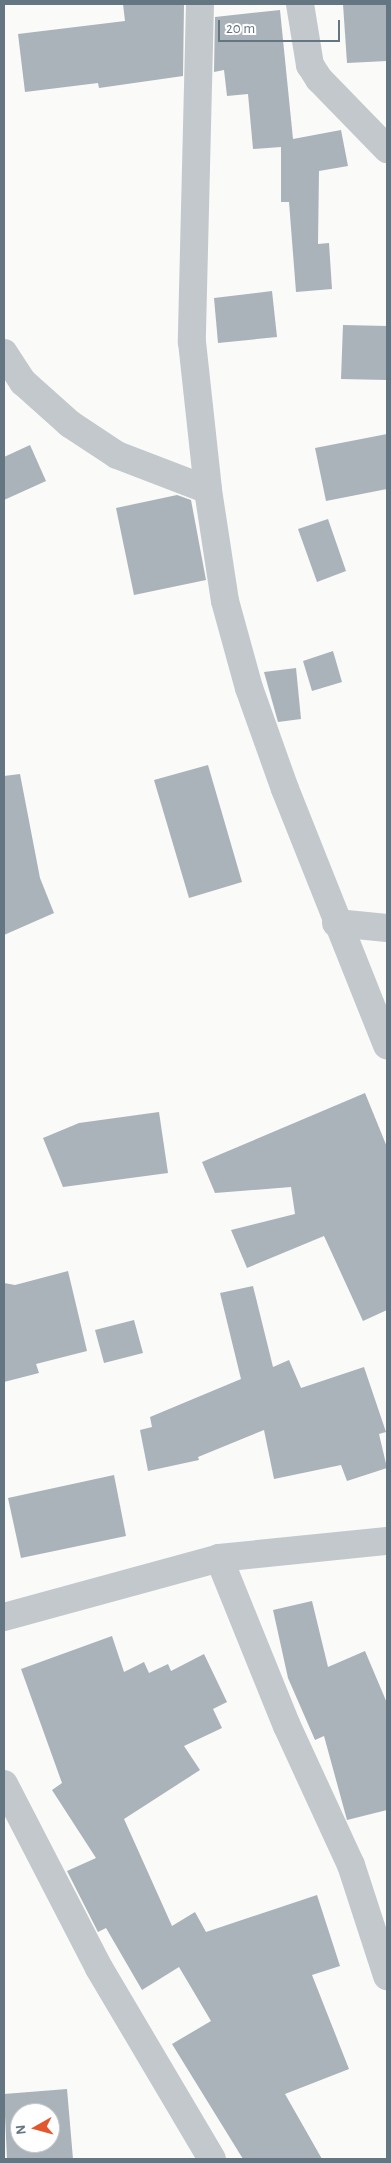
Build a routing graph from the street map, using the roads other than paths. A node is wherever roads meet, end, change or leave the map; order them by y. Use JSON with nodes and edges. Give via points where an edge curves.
{"nodes":[{"id":1,"x":200,"y":4,"type":"edge"},
{"id":2,"x":300,"y":4,"type":"edge"},
{"id":3,"x":387,"y":149,"type":"edge"},
{"id":4,"x":4,"y":354,"type":"edge"},
{"id":5,"x":208,"y":490,"type":"junction"},
{"id":6,"x":336,"y":923,"type":"junction"},
{"id":7,"x":387,"y":928,"type":"edge"},
{"id":8,"x":387,"y":1044,"type":"edge"},
{"id":9,"x":387,"y":1541,"type":"edge"},
{"id":10,"x":219,"y":1558,"type":"junction"},
{"id":11,"x":4,"y":1617,"type":"edge"},
{"id":12,"x":4,"y":1784,"type":"edge"},
{"id":13,"x":387,"y":1976,"type":"edge"},
{"id":14,"x":212,"y":2159,"type":"edge"}],
"edges":[{"from":1,"to":5,"type":"street","via":[[192,342]]},
{"from":2,"to":3,"type":"street","via":[[310,65],[319,79]]},
{"from":4,"to":5,"type":"street","via":[[22,382],[70,424],[117,455]]},
{"from":5,"to":6,"type":"street","via":[[225,602],[249,688]]},
{"from":6,"to":7,"type":"street"},
{"from":6,"to":8,"type":"street"},
{"from":9,"to":10,"type":"street"},
{"from":10,"to":11,"type":"street"},
{"from":10,"to":13,"type":"street","via":[[287,1726],[351,1865]]},
{"from":12,"to":14,"type":"street","via":[[99,1968]]}]}
